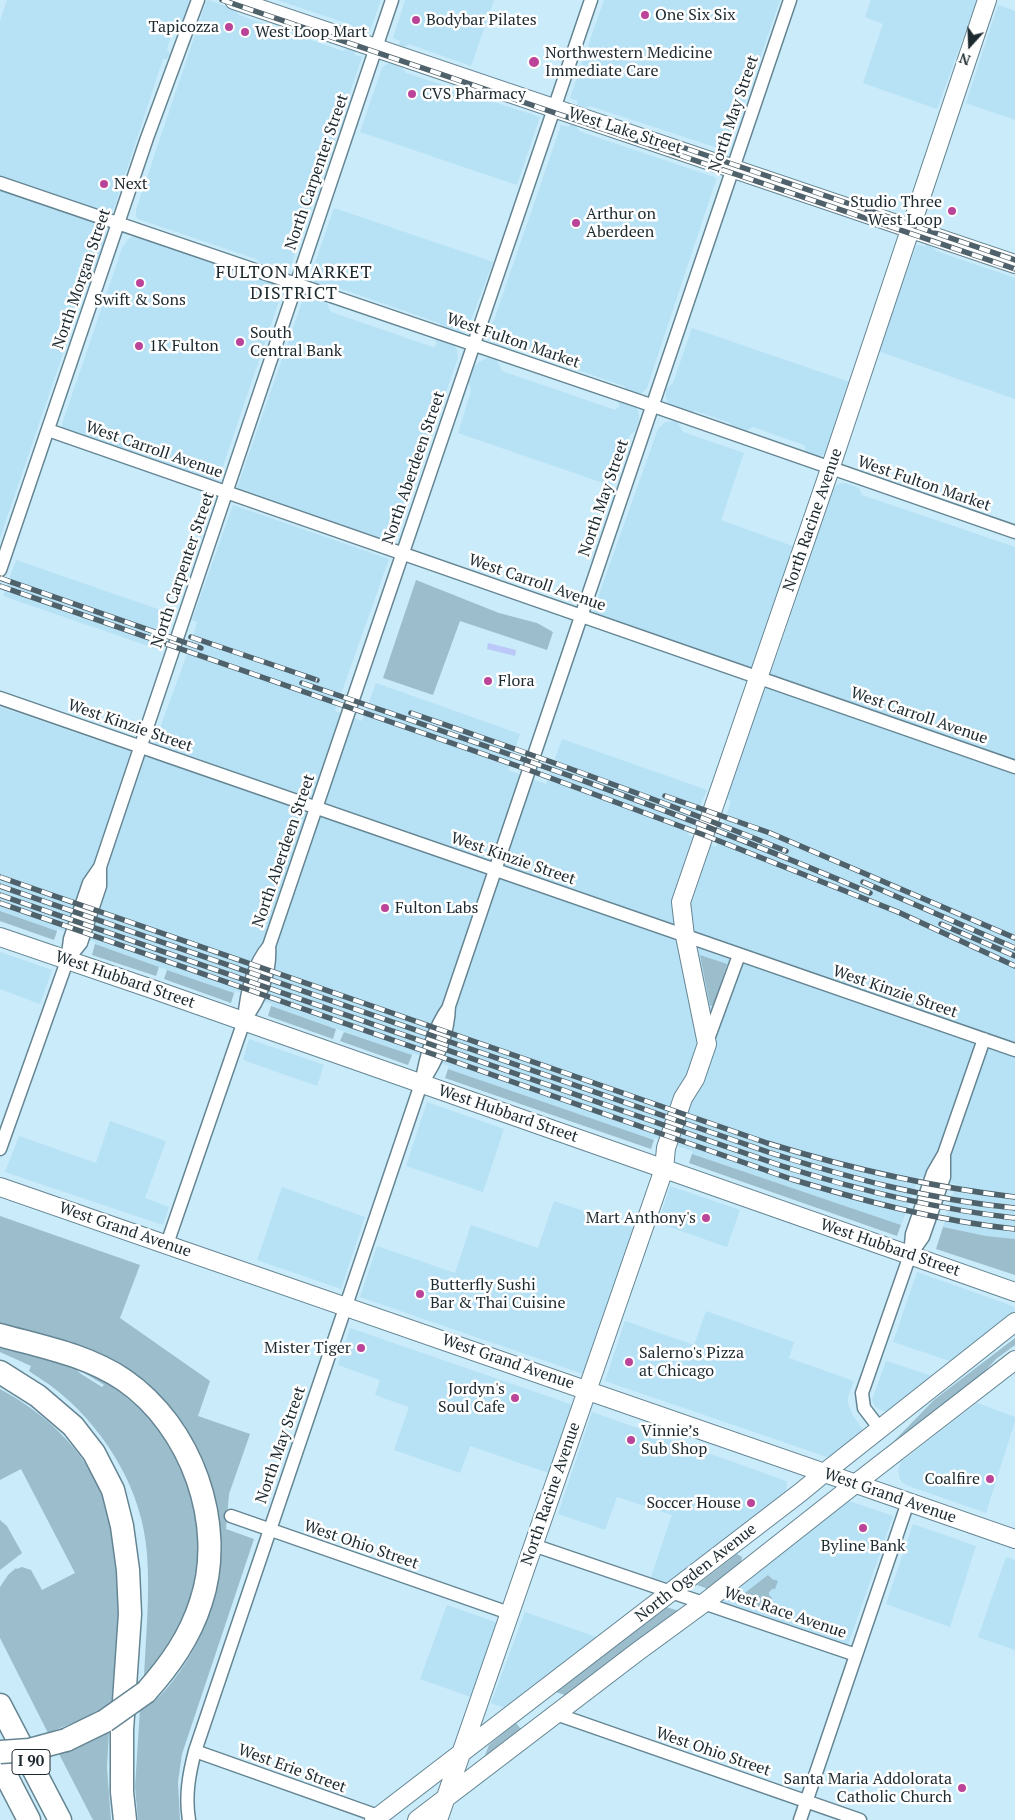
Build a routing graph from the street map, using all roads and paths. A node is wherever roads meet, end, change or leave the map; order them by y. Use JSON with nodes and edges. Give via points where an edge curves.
{"nodes":[{"id":1,"x":198,"y":0,"type":"edge"},
{"id":2,"x":234,"y":0,"type":"edge"},
{"id":3,"x":392,"y":0,"type":"edge"},
{"id":4,"x":591,"y":0,"type":"edge"},
{"id":5,"x":790,"y":0,"type":"edge"},
{"id":6,"x":987,"y":0,"type":"edge"},
{"id":7,"x":376,"y":48,"type":"junction"},
{"id":8,"x":554,"y":108,"type":"junction"},
{"id":9,"x":733,"y":168,"type":"junction"},
{"id":10,"x":0,"y":183,"type":"edge"},
{"id":11,"x":118,"y":223,"type":"junction"},
{"id":12,"x":911,"y":228,"type":"junction"},
{"id":13,"x":1015,"y":264,"type":"edge"},
{"id":14,"x":296,"y":283,"type":"junction"},
{"id":15,"x":473,"y":345,"type":"junction"},
{"id":16,"x":652,"y":406,"type":"junction"},
{"id":17,"x":48,"y":430,"type":"junction"},
{"id":18,"x":830,"y":469,"type":"junction"},
{"id":19,"x":226,"y":492,"type":"junction"},
{"id":20,"x":1015,"y":532,"type":"edge"},
{"id":21,"x":402,"y":554,"type":"junction"},
{"id":22,"x":0,"y":570,"type":"edge"},
{"id":23,"x":581,"y":616,"type":"junction"},
{"id":24,"x":758,"y":678,"type":"junction"},
{"id":25,"x":0,"y":698,"type":"edge"},
{"id":26,"x":141,"y":746,"type":"junction"},
{"id":27,"x":1015,"y":767,"type":"edge"},
{"id":28,"x":316,"y":808,"type":"junction"},
{"id":29,"x":495,"y":870,"type":"junction"},
{"id":30,"x":685,"y":936,"type":"junction"},
{"id":31,"x":0,"y":937,"type":"edge"},
{"id":32,"x":739,"y":955,"type":"junction"},
{"id":33,"x":67,"y":961,"type":"junction"},
{"id":34,"x":244,"y":1021,"type":"junction"},
{"id":35,"x":984,"y":1039,"type":"junction"},
{"id":36,"x":706,"y":1044,"type":"junction"},
{"id":37,"x":1015,"y":1050,"type":"edge"},
{"id":38,"x":421,"y":1084,"type":"junction"},
{"id":39,"x":0,"y":1149,"type":"edge"},
{"id":40,"x":664,"y":1169,"type":"junction"},
{"id":41,"x":0,"y":1187,"type":"edge"},
{"id":42,"x":168,"y":1244,"type":"junction"},
{"id":43,"x":910,"y":1255,"type":"junction"},
{"id":44,"x":1015,"y":1292,"type":"edge"},
{"id":45,"x":346,"y":1306,"type":"junction"},
{"id":46,"x":1015,"y":1322,"type":"edge"},
{"id":47,"x":0,"y":1335,"type":"edge"},
{"id":48,"x":1015,"y":1360,"type":"edge"},
{"id":49,"x":0,"y":1372,"type":"edge"},
{"id":50,"x":587,"y":1390,"type":"junction"},
{"id":51,"x":880,"y":1429,"type":"junction"},
{"id":52,"x":824,"y":1473,"type":"junction"},
{"id":53,"x":855,"y":1484,"type":"junction"},
{"id":54,"x":908,"y":1502,"type":"junction"},
{"id":55,"x":231,"y":1516,"type":"dead end"},
{"id":56,"x":269,"y":1529,"type":"junction"},
{"id":57,"x":1015,"y":1539,"type":"edge"},
{"id":58,"x":533,"y":1545,"type":"junction"},
{"id":59,"x":672,"y":1592,"type":"junction"},
{"id":60,"x":704,"y":1603,"type":"junction"},
{"id":61,"x":509,"y":1613,"type":"junction"},
{"id":62,"x":856,"y":1655,"type":"junction"},
{"id":63,"x":0,"y":1705,"type":"edge"},
{"id":64,"x":556,"y":1714,"type":"junction"},
{"id":65,"x":195,"y":1751,"type":"junction"},
{"id":66,"x":0,"y":1752,"type":"edge"},
{"id":67,"x":460,"y":1755,"type":"junction"},
{"id":68,"x":0,"y":1764,"type":"edge"},
{"id":69,"x":0,"y":1790,"type":"edge"},
{"id":70,"x":446,"y":1797,"type":"junction"},
{"id":71,"x":806,"y":1801,"type":"junction"},
{"id":72,"x":376,"y":1818,"type":"edge"},
{"id":73,"x":16,"y":1820,"type":"edge"},
{"id":74,"x":30,"y":1820,"type":"edge"},
{"id":75,"x":60,"y":1820,"type":"edge"},
{"id":76,"x":125,"y":1820,"type":"edge"},
{"id":77,"x":189,"y":1820,"type":"edge"},
{"id":78,"x":417,"y":1820,"type":"edge"},
{"id":79,"x":438,"y":1820,"type":"edge"},
{"id":80,"x":800,"y":1820,"type":"edge"},
{"id":81,"x":860,"y":1820,"type":"edge"}],
"edges":[{"from":1,"to":11,"type":"street","name":"North Morgan Street"},
{"from":2,"to":7,"type":"main road","name":"West Lake Street"},
{"from":3,"to":7,"type":"street","name":"North Carpenter Street"},
{"from":4,"to":8,"type":"street","name":"North Aberdeen Street"},
{"from":5,"to":9,"type":"street","name":"North May Street"},
{"from":6,"to":12,"type":"main road","name":"North Racine Avenue"},
{"from":7,"to":8,"type":"main road","name":"West Lake Street"},
{"from":7,"to":14,"type":"street","name":"North Carpenter Street"},
{"from":8,"to":9,"type":"main road","name":"West Lake Street"},
{"from":8,"to":15,"type":"street","name":"North Aberdeen Street"},
{"from":9,"to":12,"type":"main road","name":"West Lake Street"},
{"from":9,"to":16,"type":"street","name":"North May Street"},
{"from":10,"to":11,"type":"street","name":"West Fulton Market"},
{"from":11,"to":14,"type":"street","name":"West Fulton Market"},
{"from":11,"to":17,"type":"street","name":"North Morgan Street"},
{"from":12,"to":13,"type":"main road","name":"West Lake Street"},
{"from":12,"to":18,"type":"main road","name":"North Racine Avenue"},
{"from":14,"to":15,"type":"street","name":"West Fulton Market"},
{"from":14,"to":19,"type":"street","name":"North Carpenter Street"},
{"from":15,"to":16,"type":"street","name":"West Fulton Market"},
{"from":15,"to":21,"type":"street","name":"North Aberdeen Street"},
{"from":16,"to":18,"type":"street","name":"West Fulton Market"},
{"from":16,"to":23,"type":"street","name":"North May Street"},
{"from":17,"to":19,"type":"street","name":"West Carroll Avenue"},
{"from":17,"to":22,"type":"street","name":"North Morgan Street"},
{"from":18,"to":20,"type":"street","name":"West Fulton Market"},
{"from":18,"to":24,"type":"main road","name":"North Racine Avenue"},
{"from":19,"to":21,"type":"street","name":"West Carroll Avenue"},
{"from":19,"to":26,"type":"street","name":"North Carpenter Street"},
{"from":21,"to":23,"type":"street","name":"West Carroll Avenue"},
{"from":21,"to":28,"type":"street","name":"North Aberdeen Street"},
{"from":23,"to":24,"type":"street","name":"West Carroll Avenue"},
{"from":23,"to":29,"type":"street","name":"North May Street"},
{"from":24,"to":27,"type":"street","name":"West Carroll Avenue"},
{"from":24,"to":30,"type":"main road","name":"North Racine Avenue","via":[[681,902]]},
{"from":25,"to":26,"type":"street","name":"West Kinzie Street"},
{"from":26,"to":28,"type":"street","name":"West Kinzie Street"},
{"from":26,"to":33,"type":"street","name":"North Carpenter Street","via":[[100,866],[100,886],[81,943]]},
{"from":28,"to":29,"type":"street","name":"West Kinzie Street"},
{"from":28,"to":34,"type":"street","name":"North Aberdeen Street","via":[[269,946],[270,961],[256,1005]]},
{"from":29,"to":30,"type":"street","name":"West Kinzie Street"},
{"from":29,"to":38,"type":"street","name":"North May Street","via":[[449,1006],[448,1024],[434,1066]]},
{"from":30,"to":32,"type":"street","name":"West Kinzie Street"},
{"from":30,"to":36,"type":"main road","name":"North Racine Avenue"},
{"from":31,"to":33,"type":"main road","name":"West Hubbard Street"},
{"from":32,"to":35,"type":"street","name":"West Kinzie Street"},
{"from":32,"to":36,"type":"street","name":"North Racine Avenue"},
{"from":33,"to":34,"type":"main road","name":"West Hubbard Street"},
{"from":33,"to":39,"type":"street","name":"North Carpenter Street"},
{"from":34,"to":38,"type":"main road","name":"West Hubbard Street"},
{"from":34,"to":42,"type":"street","name":"North Aberdeen Street"},
{"from":35,"to":37,"type":"street","name":"West Kinzie Street"},
{"from":35,"to":43,"type":"street","via":[[944,1154],[944,1177],[923,1237]]},
{"from":36,"to":40,"type":"main road","name":"North Racine Avenue","via":[[695,1079],[695,1102],[678,1152]]},
{"from":38,"to":40,"type":"main road","name":"West Hubbard Street"},
{"from":38,"to":45,"type":"street","name":"North May Street"},
{"from":40,"to":43,"type":"main road","name":"West Hubbard Street"},
{"from":40,"to":50,"type":"main road","name":"North Racine Avenue"},
{"from":41,"to":42,"type":"main road","name":"West Grand Avenue"},
{"from":42,"to":45,"type":"main road","name":"West Grand Avenue"},
{"from":43,"to":44,"type":"main road","name":"West Hubbard Street"},
{"from":43,"to":51,"type":"street","via":[[862,1393],[864,1408]]},
{"from":45,"to":50,"type":"main road","name":"West Grand Avenue"},
{"from":45,"to":56,"type":"street","name":"North May Street"},
{"from":46,"to":51,"type":"main road","name":"North Ogden Avenue"},
{"from":47,"to":66,"type":"highway","bridge":true,"via":[[83,1358],[126,1381],[156,1409],[179,1440],[204,1501],[209,1525],[210,1560],[202,1601],[184,1643],[146,1692],[105,1722],[66,1740],[29,1750]]},
{"from":48,"to":53,"type":"main road","name":"North Ogden Avenue"},
{"from":49,"to":76,"type":"highway","via":[[38,1396],[73,1426],[94,1453],[114,1490],[128,1570],[130,1614],[122,1730]]},
{"from":50,"to":52,"type":"main road","name":"West Grand Avenue"},
{"from":50,"to":58,"type":"main road","name":"North Racine Avenue"},
{"from":51,"to":52,"type":"main road","name":"North Ogden Avenue"},
{"from":52,"to":53,"type":"main road","name":"West Grand Avenue"},
{"from":52,"to":59,"type":"main road","name":"North Ogden Avenue"},
{"from":53,"to":54,"type":"main road","name":"West Grand Avenue"},
{"from":53,"to":60,"type":"main road","name":"North Ogden Avenue"},
{"from":54,"to":57,"type":"main road","name":"West Grand Avenue"},
{"from":54,"to":62,"type":"street"},
{"from":55,"to":56,"type":"street","name":"West Ohio Street"},
{"from":56,"to":61,"type":"street","name":"West Ohio Street"},
{"from":56,"to":65,"type":"street","name":"North May Street"},
{"from":58,"to":59,"type":"street","name":"West Race Avenue"},
{"from":58,"to":61,"type":"main road","name":"North Racine Avenue"},
{"from":59,"to":60,"type":"street","name":"West Race Avenue"},
{"from":59,"to":67,"type":"main road","name":"North Ogden Avenue"},
{"from":60,"to":62,"type":"street","name":"West Race Avenue"},
{"from":60,"to":64,"type":"main road","name":"North Ogden Avenue"},
{"from":61,"to":67,"type":"main road","name":"North Racine Avenue"},
{"from":62,"to":71,"type":"street"},
{"from":63,"to":75,"type":"highway","number":"I 90"},
{"from":64,"to":70,"type":"main road","name":"North Ogden Avenue"},
{"from":64,"to":71,"type":"street","name":"West Ohio Street"},
{"from":65,"to":72,"type":"street","name":"West Erie Street"},
{"from":65,"to":77,"type":"street","name":"North May Street","via":[[187,1794]]},
{"from":67,"to":70,"type":"main road","name":"North Racine Avenue"},
{"from":67,"to":72,"type":"main road","name":"North Ogden Avenue"},
{"from":68,"to":74,"type":"highway","number":"I 90"},
{"from":69,"to":73,"type":"highway","number":"I 90"},
{"from":70,"to":78,"type":"main road","name":"North Ogden Avenue"},
{"from":70,"to":79,"type":"main road","name":"North Racine Avenue"},
{"from":71,"to":80,"type":"street"},
{"from":71,"to":81,"type":"street","name":"West Ohio Street"}]}
